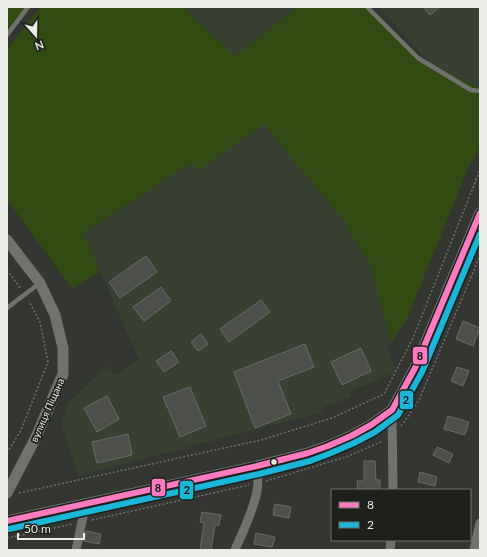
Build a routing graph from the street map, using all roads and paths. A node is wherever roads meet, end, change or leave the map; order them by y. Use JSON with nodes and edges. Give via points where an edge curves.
{"nodes":[{"id":1,"x":28,"y":7,"type":"edge"},
{"id":2,"x":367,"y":7,"type":"edge"},
{"id":3,"x":7,"y":34,"type":"edge"},
{"id":4,"x":480,"y":90,"type":"edge"},
{"id":5,"x":480,"y":170,"type":"edge"},
{"id":6,"x":480,"y":213,"type":"edge"},
{"id":7,"x":7,"y":240,"type":"edge"},
{"id":8,"x":480,"y":256,"type":"edge"},
{"id":9,"x":7,"y":270,"type":"edge"},
{"id":10,"x":40,"y":283,"type":"junction"},
{"id":11,"x":25,"y":294,"type":"junction"},
{"id":12,"x":7,"y":308,"type":"edge"},
{"id":13,"x":392,"y":410,"type":"junction"},
{"id":14,"x":392,"y":437,"type":"junction"},
{"id":15,"x":7,"y":453,"type":"edge"},
{"id":16,"x":257,"y":466,"type":"junction"},
{"id":17,"x":258,"y":483,"type":"junction"},
{"id":18,"x":393,"y":489,"type":"edge"},
{"id":19,"x":11,"y":494,"type":"edge"},
{"id":20,"x":86,"y":503,"type":"junction"},
{"id":21,"x":7,"y":521,"type":"edge"},
{"id":22,"x":82,"y":522,"type":"junction"},
{"id":23,"x":480,"y":522,"type":"edge"},
{"id":24,"x":7,"y":538,"type":"edge"},
{"id":25,"x":76,"y":550,"type":"edge"},
{"id":26,"x":235,"y":550,"type":"edge"},
{"id":27,"x":474,"y":550,"type":"edge"}],
"edges":[{"from":1,"to":3,"type":"lane"},
{"from":2,"to":4,"type":"lane","via":[[418,58],[471,90]]},
{"from":5,"to":19,"type":"path","via":[[413,338],[384,394],[332,418],[261,440]]},
{"from":6,"to":13,"type":"street","via":[[415,368]]},
{"from":7,"to":10,"type":"street","name":"вулиця Піщана"},
{"from":8,"to":14,"type":"path","via":[[419,400]]},
{"from":9,"to":11,"type":"path"},
{"from":10,"to":11,"type":"lane"},
{"from":10,"to":19,"type":"street","name":"вулиця Піщана","via":[[60,330],[63,374]]},
{"from":11,"to":12,"type":"lane"},
{"from":11,"to":15,"type":"path","via":[[40,322],[48,362],[21,430]]},
{"from":13,"to":14,"type":"street"},
{"from":13,"to":16,"type":"street","via":[[371,425],[328,446]]},
{"from":14,"to":17,"type":"path","via":[[346,458]]},
{"from":14,"to":18,"type":"street"},
{"from":16,"to":17,"type":"street"},
{"from":16,"to":20,"type":"street"},
{"from":17,"to":22,"type":"path"},
{"from":17,"to":26,"type":"street","via":[[249,518]]},
{"from":20,"to":21,"type":"street"},
{"from":20,"to":22,"type":"street"},
{"from":22,"to":24,"type":"path"},
{"from":22,"to":25,"type":"street"},
{"from":23,"to":27,"type":"street"}]}
